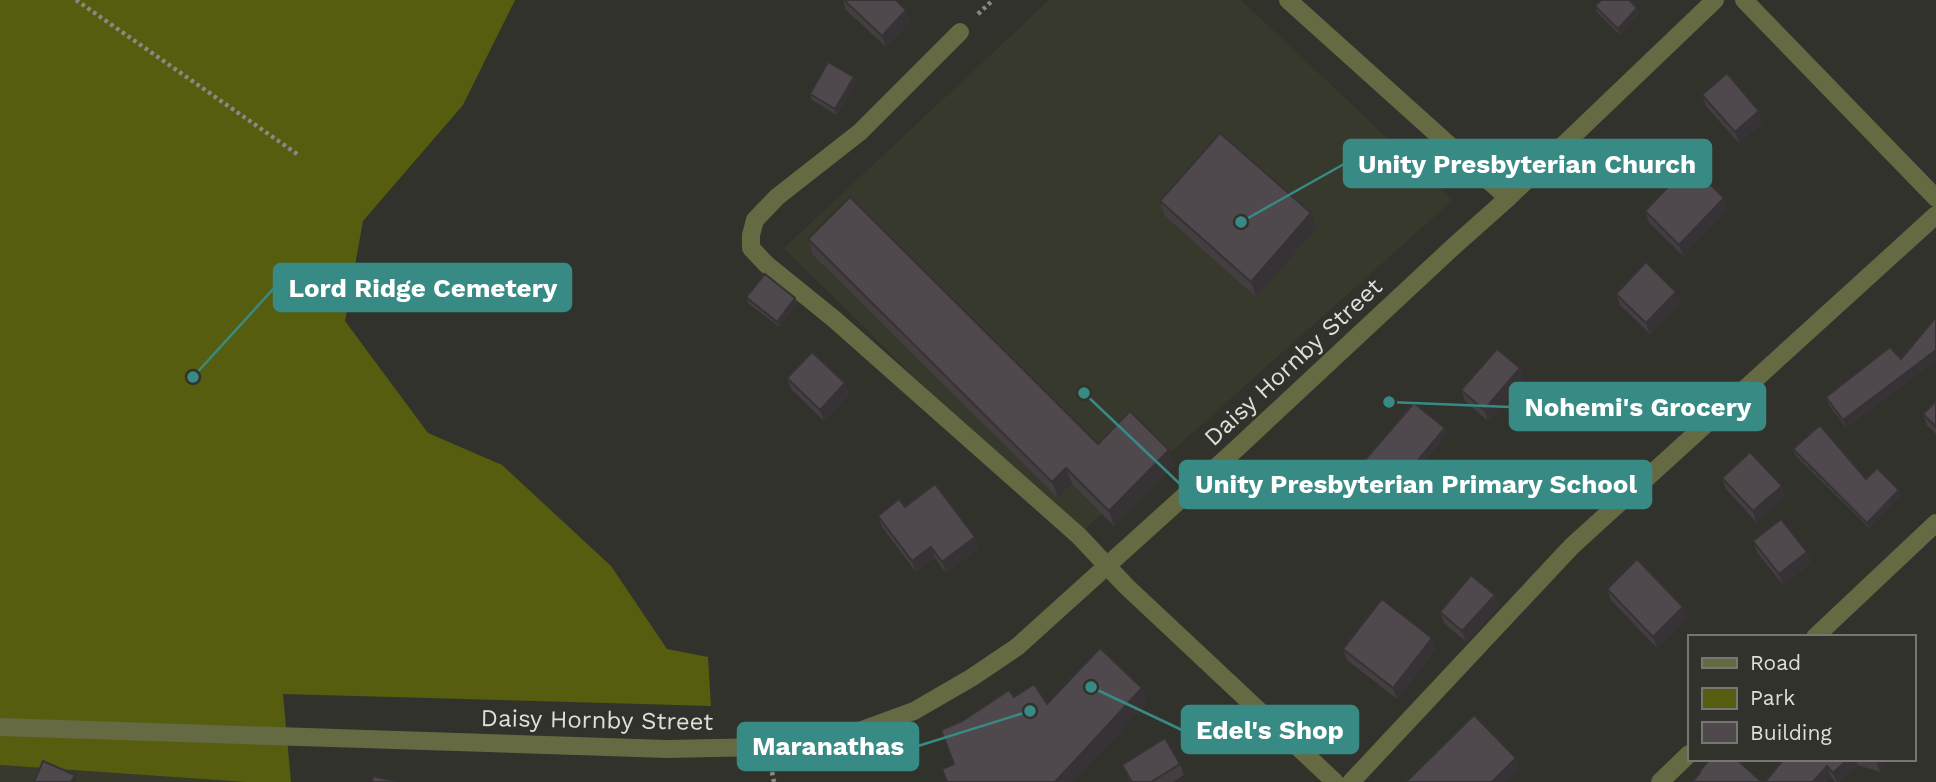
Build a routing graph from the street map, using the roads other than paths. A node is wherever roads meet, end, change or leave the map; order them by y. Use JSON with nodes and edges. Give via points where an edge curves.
{"nodes":[{"id":1,"x":1288,"y":0,"type":"edge"},
{"id":2,"x":1715,"y":0,"type":"edge"},
{"id":3,"x":1744,"y":0,"type":"edge"},
{"id":4,"x":960,"y":32,"type":"dead end"},
{"id":5,"x":1508,"y":198,"type":"junction"},
{"id":6,"x":1936,"y":198,"type":"edge"},
{"id":7,"x":1936,"y":215,"type":"edge"},
{"id":8,"x":1936,"y":523,"type":"edge"},
{"id":9,"x":1105,"y":566,"type":"junction"},
{"id":10,"x":1817,"y":635,"type":"edge"},
{"id":11,"x":0,"y":727,"type":"edge"},
{"id":12,"x":1688,"y":755,"type":"edge"},
{"id":13,"x":1335,"y":782,"type":"edge"},
{"id":14,"x":1351,"y":782,"type":"edge"},
{"id":15,"x":1660,"y":782,"type":"edge"}],
"edges":[{"from":1,"to":5,"type":"street"},
{"from":2,"to":5,"type":"street","name":"Daisy Hornby Street"},
{"from":3,"to":6,"type":"street"},
{"from":4,"to":9,"type":"street","via":[[860,132],[777,197],[755,220],[751,248],[1079,536]]},
{"from":5,"to":9,"type":"street","name":"Daisy Hornby Street"},
{"from":7,"to":14,"type":"street","via":[[1573,546]]},
{"from":8,"to":10,"type":"street"},
{"from":9,"to":11,"type":"street","name":"Daisy Hornby Street","via":[[1017,647],[914,711],[862,730],[768,747],[667,749]]},
{"from":9,"to":13,"type":"street"},
{"from":12,"to":15,"type":"street"}]}
